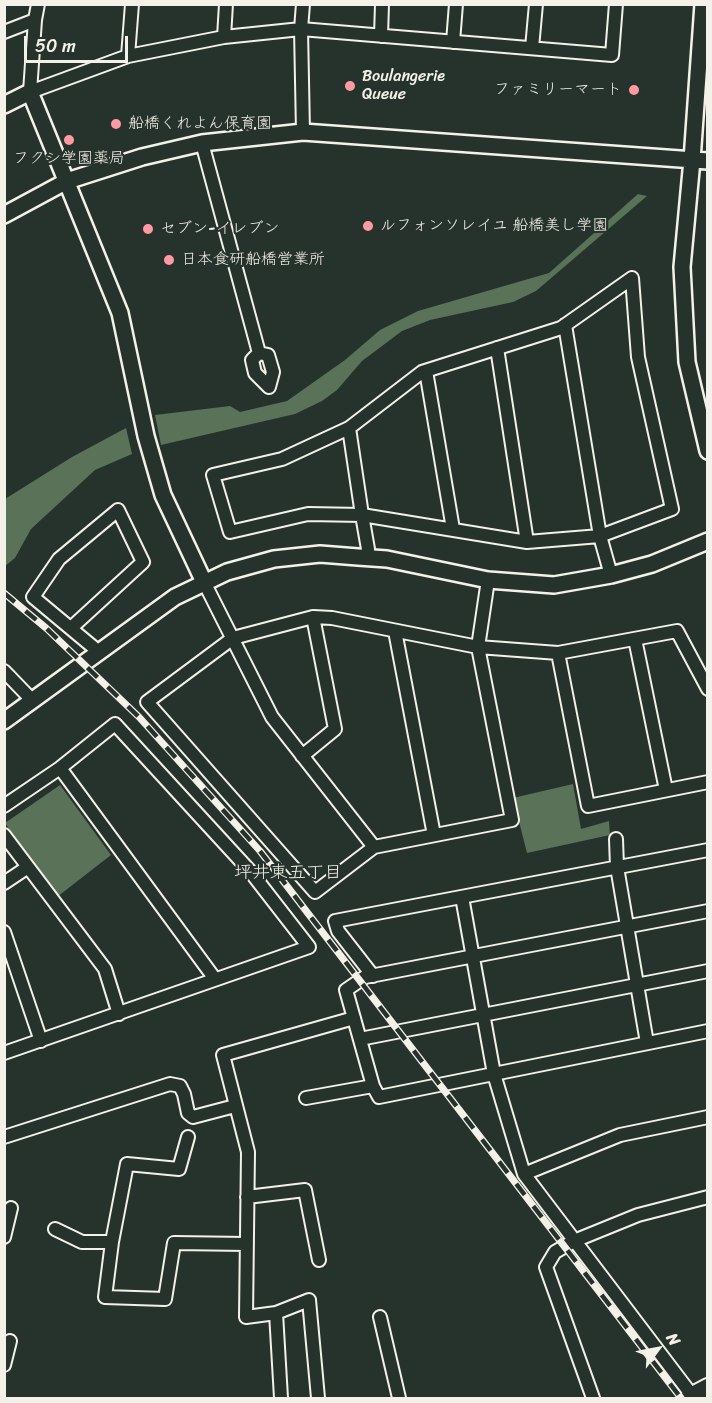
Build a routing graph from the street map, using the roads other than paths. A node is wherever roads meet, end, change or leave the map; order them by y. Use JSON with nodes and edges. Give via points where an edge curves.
{"nodes":[{"id":1,"x":38,"y":4,"type":"edge"},
{"id":2,"x":132,"y":4,"type":"edge"},
{"id":3,"x":226,"y":4,"type":"edge"},
{"id":4,"x":303,"y":4,"type":"edge"},
{"id":5,"x":382,"y":4,"type":"edge"},
{"id":6,"x":456,"y":4,"type":"edge"},
{"id":7,"x":536,"y":4,"type":"edge"},
{"id":8,"x":616,"y":4,"type":"edge"},
{"id":9,"x":703,"y":4,"type":"edge"},
{"id":10,"x":35,"y":20,"type":"junction"},
{"id":11,"x":301,"y":29,"type":"junction"},
{"id":12,"x":4,"y":32,"type":"edge"},
{"id":13,"x":381,"y":36,"type":"junction"},
{"id":14,"x":224,"y":37,"type":"junction"},
{"id":15,"x":453,"y":42,"type":"junction"},
{"id":16,"x":532,"y":48,"type":"junction"},
{"id":17,"x":128,"y":56,"type":"junction"},
{"id":18,"x":30,"y":92,"type":"junction"},
{"id":19,"x":4,"y":105,"type":"edge"},
{"id":20,"x":303,"y":132,"type":"junction"},
{"id":21,"x":202,"y":143,"type":"junction"},
{"id":22,"x":700,"y":160,"type":"edge"},
{"id":23,"x":67,"y":182,"type":"junction"},
{"id":24,"x":4,"y":215,"type":"edge"},
{"id":25,"x":565,"y":325,"type":"junction"},
{"id":26,"x":497,"y":348,"type":"junction"},
{"id":27,"x":259,"y":353,"type":"dead end"},
{"id":28,"x":426,"y":371,"type":"junction"},
{"id":29,"x":703,"y":412,"type":"edge"},
{"id":30,"x":349,"y":428,"type":"junction"},
{"id":31,"x":708,"y":451,"type":"edge"},
{"id":32,"x":362,"y":515,"type":"junction"},
{"id":33,"x":453,"y":529,"type":"junction"},
{"id":34,"x":600,"y":536,"type":"junction"},
{"id":35,"x":708,"y":541,"type":"edge"},
{"id":36,"x":527,"y":542,"type":"junction"},
{"id":37,"x":367,"y":557,"type":"junction"},
{"id":38,"x":611,"y":575,"type":"junction"},
{"id":39,"x":488,"y":580,"type":"junction"},
{"id":40,"x":204,"y":582,"type":"junction"},
{"id":41,"x":313,"y":617,"type":"junction"},
{"id":42,"x":71,"y":628,"type":"junction"},
{"id":43,"x":395,"y":631,"type":"junction"},
{"id":44,"x":233,"y":638,"type":"junction"},
{"id":45,"x":635,"y":639,"type":"junction"},
{"id":46,"x":478,"y":647,"type":"junction"},
{"id":47,"x":99,"y":652,"type":"junction"},
{"id":48,"x":558,"y":653,"type":"junction"},
{"id":49,"x":4,"y":671,"type":"edge"},
{"id":50,"x":708,"y":689,"type":"edge"},
{"id":51,"x":32,"y":700,"type":"junction"},
{"id":52,"x":4,"y":721,"type":"edge"},
{"id":53,"x":302,"y":756,"type":"junction"},
{"id":54,"x":60,"y":768,"type":"junction"},
{"id":55,"x":708,"y":782,"type":"edge"},
{"id":56,"x":666,"y":790,"type":"junction"},
{"id":57,"x":4,"y":806,"type":"edge"},
{"id":58,"x":4,"y":835,"type":"edge"},
{"id":59,"x":434,"y":835,"type":"junction"},
{"id":60,"x":616,"y":839,"type":"dead end"},
{"id":61,"x":374,"y":848,"type":"junction"},
{"id":62,"x":708,"y":850,"type":"edge"},
{"id":63,"x":28,"y":867,"type":"junction"},
{"id":64,"x":617,"y":867,"type":"junction"},
{"id":65,"x":4,"y":883,"type":"edge"},
{"id":66,"x":462,"y":897,"type":"junction"},
{"id":67,"x":708,"y":911,"type":"edge"},
{"id":68,"x":627,"y":926,"type":"junction"},
{"id":69,"x":4,"y":932,"type":"edge"},
{"id":70,"x":472,"y":956,"type":"junction"},
{"id":71,"x":708,"y":971,"type":"edge"},
{"id":72,"x":373,"y":976,"type":"junction"},
{"id":73,"x":215,"y":979,"type":"junction"},
{"id":74,"x":637,"y":986,"type":"junction"},
{"id":75,"x":119,"y":1014,"type":"junction"},
{"id":76,"x":483,"y":1016,"type":"junction"},
{"id":77,"x":354,"y":1018,"type":"junction"},
{"id":78,"x":708,"y":1031,"type":"edge"},
{"id":79,"x":360,"y":1039,"type":"junction"},
{"id":80,"x":41,"y":1041,"type":"junction"},
{"id":81,"x":647,"y":1043,"type":"junction"},
{"id":82,"x":4,"y":1053,"type":"edge"},
{"id":83,"x":494,"y":1074,"type":"junction"},
{"id":84,"x":373,"y":1086,"type":"junction"},
{"id":85,"x":306,"y":1098,"type":"dead end"},
{"id":86,"x":235,"y":1106,"type":"junction"},
{"id":87,"x":708,"y":1117,"type":"edge"},
{"id":88,"x":4,"y":1137,"type":"edge"},
{"id":89,"x":188,"y":1137,"type":"dead end"},
{"id":90,"x":524,"y":1174,"type":"junction"},
{"id":91,"x":247,"y":1197,"type":"junction"},
{"id":92,"x":708,"y":1197,"type":"edge"},
{"id":93,"x":11,"y":1208,"type":"dead end"},
{"id":94,"x":55,"y":1229,"type":"dead end"},
{"id":95,"x":4,"y":1236,"type":"edge"},
{"id":96,"x":574,"y":1241,"type":"junction"},
{"id":97,"x":112,"y":1242,"type":"junction"},
{"id":98,"x":247,"y":1244,"type":"junction"},
{"id":99,"x":319,"y":1260,"type":"dead end"},
{"id":100,"x":276,"y":1312,"type":"junction"},
{"id":101,"x":380,"y":1317,"type":"dead end"},
{"id":102,"x":10,"y":1341,"type":"dead end"},
{"id":103,"x":4,"y":1365,"type":"edge"},
{"id":104,"x":696,"y":1396,"type":"edge"},
{"id":105,"x":281,"y":1398,"type":"edge"},
{"id":106,"x":318,"y":1398,"type":"edge"},
{"id":107,"x":399,"y":1398,"type":"edge"},
{"id":108,"x":593,"y":1398,"type":"edge"}],
"edges":[{"from":1,"to":10,"type":"street"},
{"from":2,"to":17,"type":"street"},
{"from":3,"to":14,"type":"street"},
{"from":4,"to":11,"type":"street"},
{"from":5,"to":13,"type":"street"},
{"from":6,"to":15,"type":"street"},
{"from":7,"to":16,"type":"street"},
{"from":8,"to":16,"type":"street","via":[[612,56]]},
{"from":9,"to":22,"type":"street"},
{"from":10,"to":12,"type":"street"},
{"from":10,"to":18,"type":"street"},
{"from":11,"to":13,"type":"street"},
{"from":11,"to":14,"type":"street"},
{"from":11,"to":20,"type":"street"},
{"from":13,"to":15,"type":"street"},
{"from":14,"to":17,"type":"street"},
{"from":15,"to":16,"type":"street"},
{"from":17,"to":18,"type":"street"},
{"from":18,"to":19,"type":"street"},
{"from":18,"to":23,"type":"street"},
{"from":20,"to":21,"type":"street"},
{"from":20,"to":22,"type":"street"},
{"from":21,"to":23,"type":"street","via":[[142,157]]},
{"from":21,"to":27,"type":"street"},
{"from":22,"to":29,"type":"street","via":[[682,267],[687,362]]},
{"from":23,"to":24,"type":"street"},
{"from":23,"to":40,"type":"street","via":[[120,313],[163,495]]},
{"from":25,"to":26,"type":"street"},
{"from":25,"to":34,"type":"street"},
{"from":25,"to":34,"type":"street","via":[[632,278],[638,357],[672,509]]},
{"from":26,"to":28,"type":"street"},
{"from":26,"to":36,"type":"street"},
{"from":28,"to":30,"type":"street"},
{"from":28,"to":33,"type":"street"},
{"from":29,"to":31,"type":"street"},
{"from":30,"to":32,"type":"street"},
{"from":30,"to":32,"type":"street","via":[[282,459],[213,475],[230,532],[308,514]]},
{"from":32,"to":33,"type":"street"},
{"from":32,"to":37,"type":"street"},
{"from":33,"to":36,"type":"street"},
{"from":34,"to":36,"type":"street"},
{"from":34,"to":38,"type":"street"},
{"from":35,"to":38,"type":"street","via":[[652,564]]},
{"from":37,"to":39,"type":"street"},
{"from":37,"to":40,"type":"street","via":[[294,556],[227,572]]},
{"from":38,"to":39,"type":"street","via":[[554,585]]},
{"from":39,"to":46,"type":"street"},
{"from":40,"to":44,"type":"street"},
{"from":40,"to":47,"type":"street","via":[[175,597]]},
{"from":41,"to":43,"type":"street"},
{"from":41,"to":44,"type":"street"},
{"from":41,"to":53,"type":"street","via":[[335,729]]},
{"from":42,"to":42,"type":"street","via":[[33,597],[59,559],[118,510],[143,561]]},
{"from":42,"to":47,"type":"street"},
{"from":43,"to":46,"type":"street"},
{"from":43,"to":59,"type":"street"},
{"from":44,"to":53,"type":"street","via":[[272,717]]},
{"from":44,"to":61,"type":"street","via":[[147,702],[315,892]]},
{"from":45,"to":48,"type":"street"},
{"from":45,"to":50,"type":"street","via":[[676,631]]},
{"from":45,"to":56,"type":"street"},
{"from":46,"to":48,"type":"street"},
{"from":46,"to":59,"type":"street","via":[[512,820]]},
{"from":47,"to":51,"type":"street"},
{"from":48,"to":56,"type":"street","via":[[588,806]]},
{"from":49,"to":51,"type":"street"},
{"from":51,"to":52,"type":"street"},
{"from":53,"to":61,"type":"street"},
{"from":54,"to":57,"type":"street"},
{"from":54,"to":73,"type":"street"},
{"from":54,"to":73,"type":"street","via":[[115,724],[250,871],[309,946]]},
{"from":55,"to":56,"type":"street"},
{"from":58,"to":63,"type":"street"},
{"from":59,"to":61,"type":"street"},
{"from":60,"to":64,"type":"street"},
{"from":62,"to":64,"type":"street"},
{"from":63,"to":65,"type":"street"},
{"from":63,"to":75,"type":"street","via":[[105,969]]},
{"from":64,"to":66,"type":"street"},
{"from":64,"to":68,"type":"street"},
{"from":66,"to":70,"type":"street"},
{"from":66,"to":72,"type":"street","via":[[335,921],[338,931]]},
{"from":67,"to":68,"type":"street"},
{"from":68,"to":70,"type":"street"},
{"from":68,"to":74,"type":"street"},
{"from":69,"to":80,"type":"street"},
{"from":70,"to":72,"type":"street"},
{"from":70,"to":76,"type":"street"},
{"from":71,"to":74,"type":"street"},
{"from":72,"to":77,"type":"street","via":[[346,990]]},
{"from":73,"to":75,"type":"street"},
{"from":74,"to":76,"type":"street"},
{"from":74,"to":81,"type":"street"},
{"from":75,"to":80,"type":"street"},
{"from":76,"to":79,"type":"street"},
{"from":76,"to":83,"type":"street"},
{"from":77,"to":79,"type":"street"},
{"from":77,"to":86,"type":"street","via":[[223,1054]]},
{"from":78,"to":81,"type":"street"},
{"from":79,"to":84,"type":"street"},
{"from":80,"to":82,"type":"street"},
{"from":81,"to":83,"type":"street"},
{"from":83,"to":84,"type":"street","via":[[379,1097]]},
{"from":83,"to":90,"type":"street"},
{"from":84,"to":85,"type":"street"},
{"from":86,"to":88,"type":"street","via":[[193,1117],[188,1113],[180,1086],[170,1084]]},
{"from":86,"to":91,"type":"street","via":[[248,1152]]},
{"from":87,"to":90,"type":"street","via":[[620,1135]]},
{"from":89,"to":97,"type":"street","via":[[179,1169],[127,1164]]},
{"from":90,"to":96,"type":"street"},
{"from":91,"to":98,"type":"street"},
{"from":91,"to":99,"type":"street","via":[[305,1190]]},
{"from":92,"to":96,"type":"street","via":[[638,1215]]},
{"from":93,"to":95,"type":"street"},
{"from":94,"to":97,"type":"street","via":[[82,1242]]},
{"from":96,"to":104,"type":"street"},
{"from":96,"to":108,"type":"street","via":[[555,1252],[546,1267]]},
{"from":97,"to":98,"type":"street","via":[[105,1297],[165,1299],[174,1243]]},
{"from":98,"to":100,"type":"street","via":[[246,1317]]},
{"from":100,"to":105,"type":"street"},
{"from":100,"to":106,"type":"street","via":[[309,1300]]},
{"from":101,"to":107,"type":"street"},
{"from":102,"to":103,"type":"street"}]}
